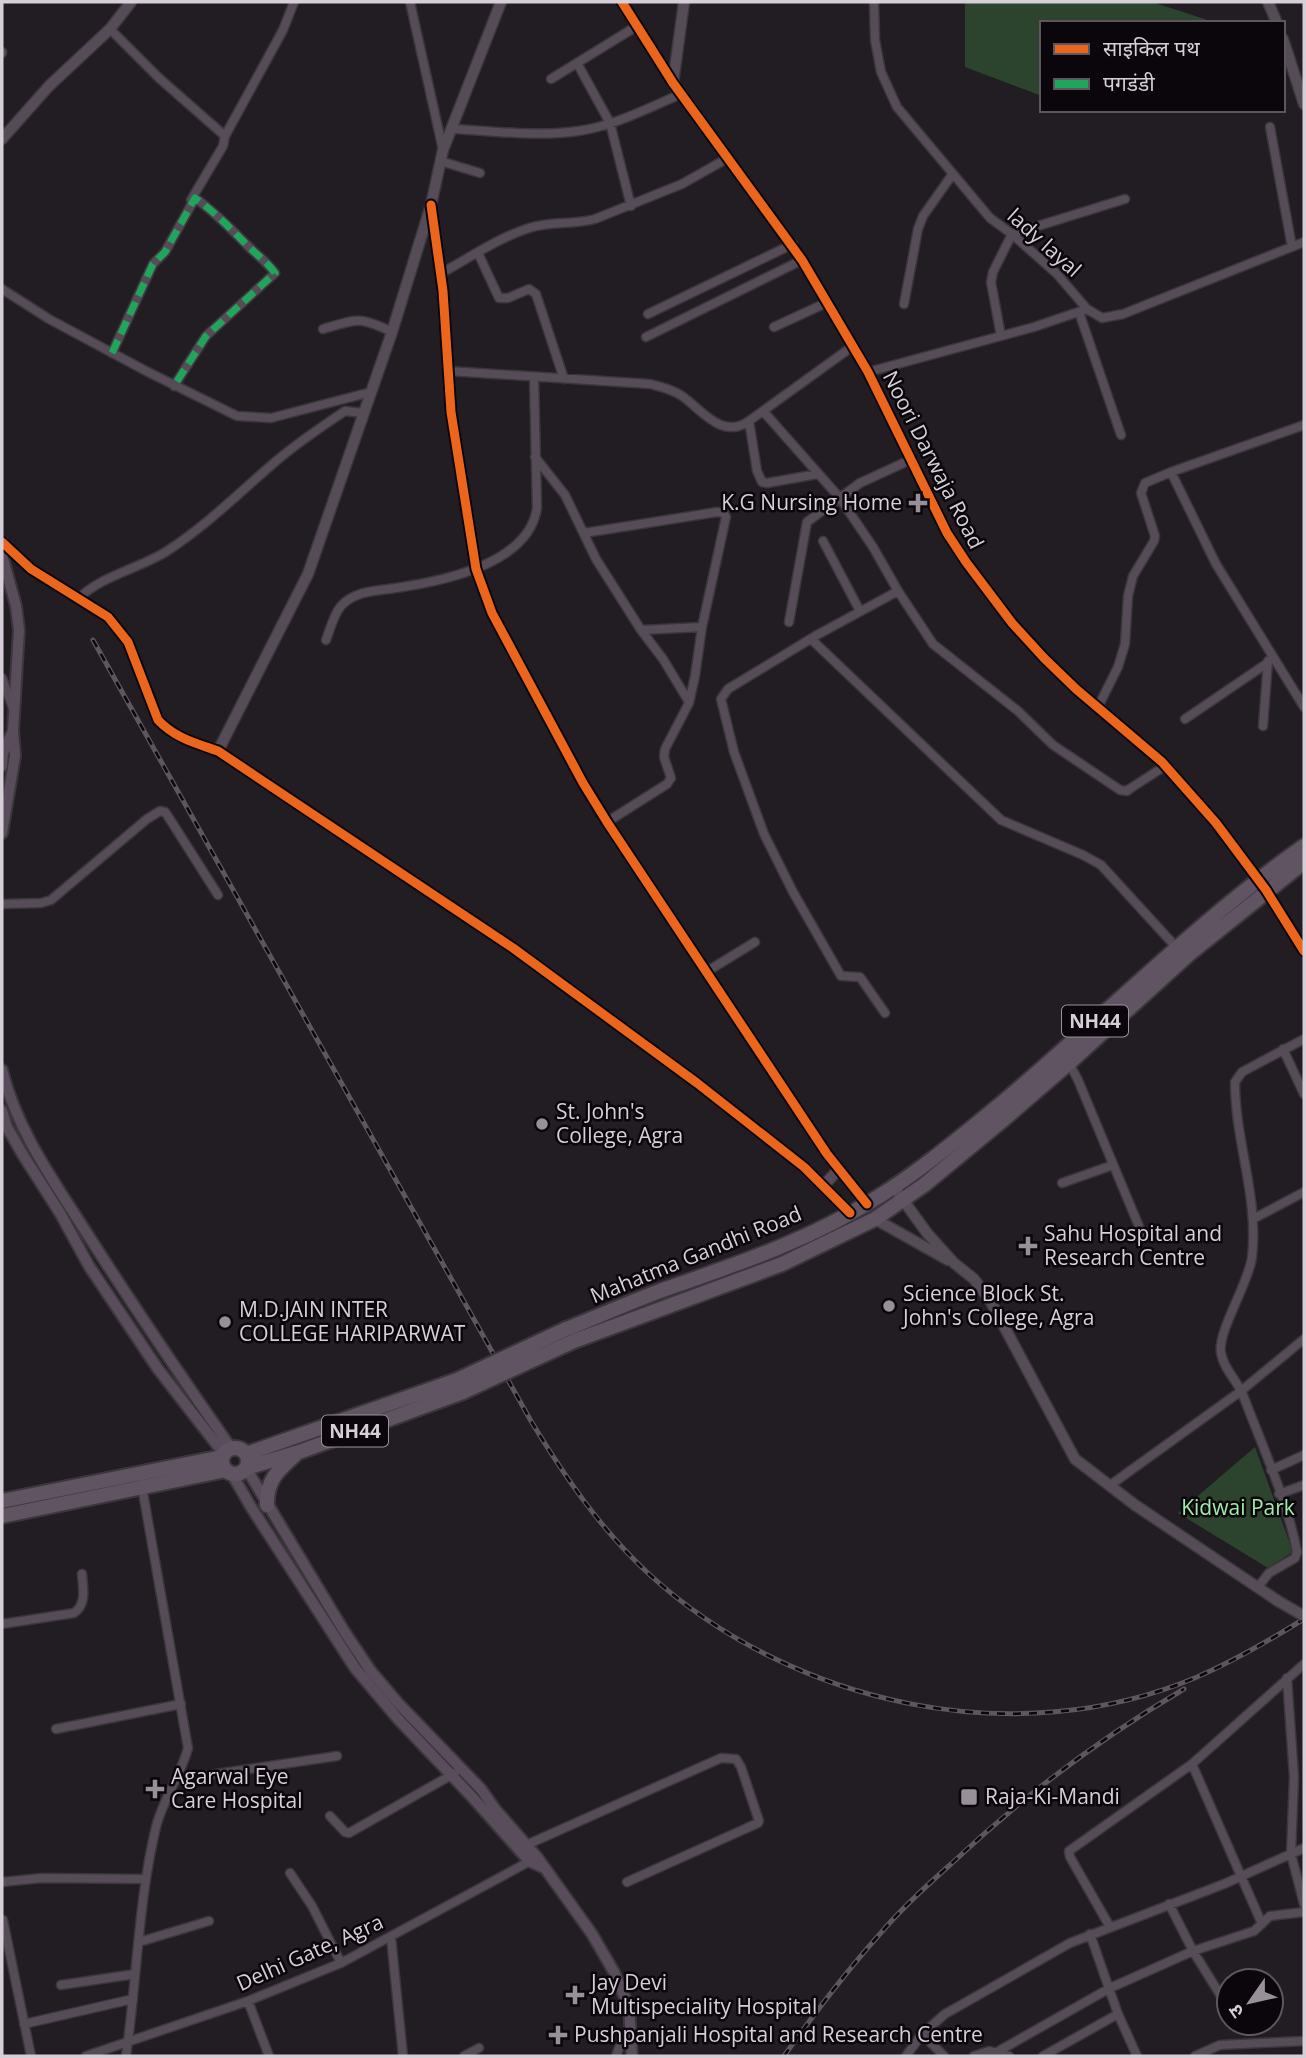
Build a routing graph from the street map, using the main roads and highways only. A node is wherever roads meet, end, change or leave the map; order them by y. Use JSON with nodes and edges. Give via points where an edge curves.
{"nodes":[{"id":1,"x":2,"y":555,"type":"edge"},
{"id":2,"x":13,"y":731,"type":"junction"},
{"id":3,"x":2,"y":766,"type":"edge"},
{"id":4,"x":2,"y":833,"type":"edge"},
{"id":5,"x":1304,"y":846,"type":"edge"},
{"id":6,"x":1304,"y":862,"type":"edge"},
{"id":7,"x":1262,"y":884,"type":"junction"},
{"id":8,"x":2,"y":1070,"type":"edge"},
{"id":9,"x":2,"y":1111,"type":"edge"},
{"id":10,"x":570,"y":1335,"type":"junction"},
{"id":11,"x":460,"y":1386,"type":"junction"},
{"id":12,"x":299,"y":1452,"type":"junction"},
{"id":13,"x":232,"y":1461,"type":"junction"},
{"id":14,"x":2,"y":1501,"type":"edge"},
{"id":15,"x":267,"y":1504,"type":"junction"},
{"id":16,"x":2,"y":1516,"type":"edge"},
{"id":17,"x":332,"y":1622,"type":"junction"},
{"id":18,"x":632,"y":2056,"type":"edge"}],
"edges":[{"from":1,"to":2,"type":"main road","via":[[19,630]]},
{"from":2,"to":3,"type":"main road"},
{"from":2,"to":4,"type":"main road","via":[[15,756]]},
{"from":5,"to":7,"type":"highway","name":"Mahatma Gandhi Road","number":"NH44"},
{"from":6,"to":7,"type":"highway","name":"Mahatma Gandhi Road","number":"NH44"},
{"from":7,"to":10,"type":"highway","name":"Mahatma Gandhi Road","number":"NH44","via":[[1177,947],[950,1145],[867,1204],[774,1251],[659,1292]]},
{"from":7,"to":10,"type":"highway","name":"Mahatma Gandhi Road","number":"NH44","via":[[1069,1063],[875,1219],[782,1264]]},
{"from":8,"to":13,"type":"main road","via":[[20,1124],[45,1167]]},
{"from":9,"to":13,"type":"main road","via":[[12,1136],[89,1266],[158,1369]]},
{"from":10,"to":11,"type":"highway","name":"Mahatma Gandhi Road","number":"NH44","bridge":true},
{"from":11,"to":12,"type":"highway","name":"Mahatma Gandhi Road","number":"NH44"},
{"from":11,"to":13,"type":"highway","name":"Mahatma Gandhi Road","number":"NH44"},
{"from":12,"to":13,"type":"highway","name":"Mahatma Gandhi Road","number":"NH44"},
{"from":12,"to":15,"type":"highway","via":[[275,1473]]},
{"from":13,"to":14,"type":"highway","name":"Mahatma Gandhi Road","number":"NH44"},
{"from":13,"to":15,"type":"main road"},
{"from":13,"to":16,"type":"highway","name":"Mahatma Gandhi Road","number":"NH44","via":[[142,1487]]},
{"from":13,"to":17,"type":"main road"},
{"from":15,"to":17,"type":"main road"},
{"from":17,"to":18,"type":"main road","via":[[355,1668],[544,1868],[592,1934],[629,2007]]}]}
